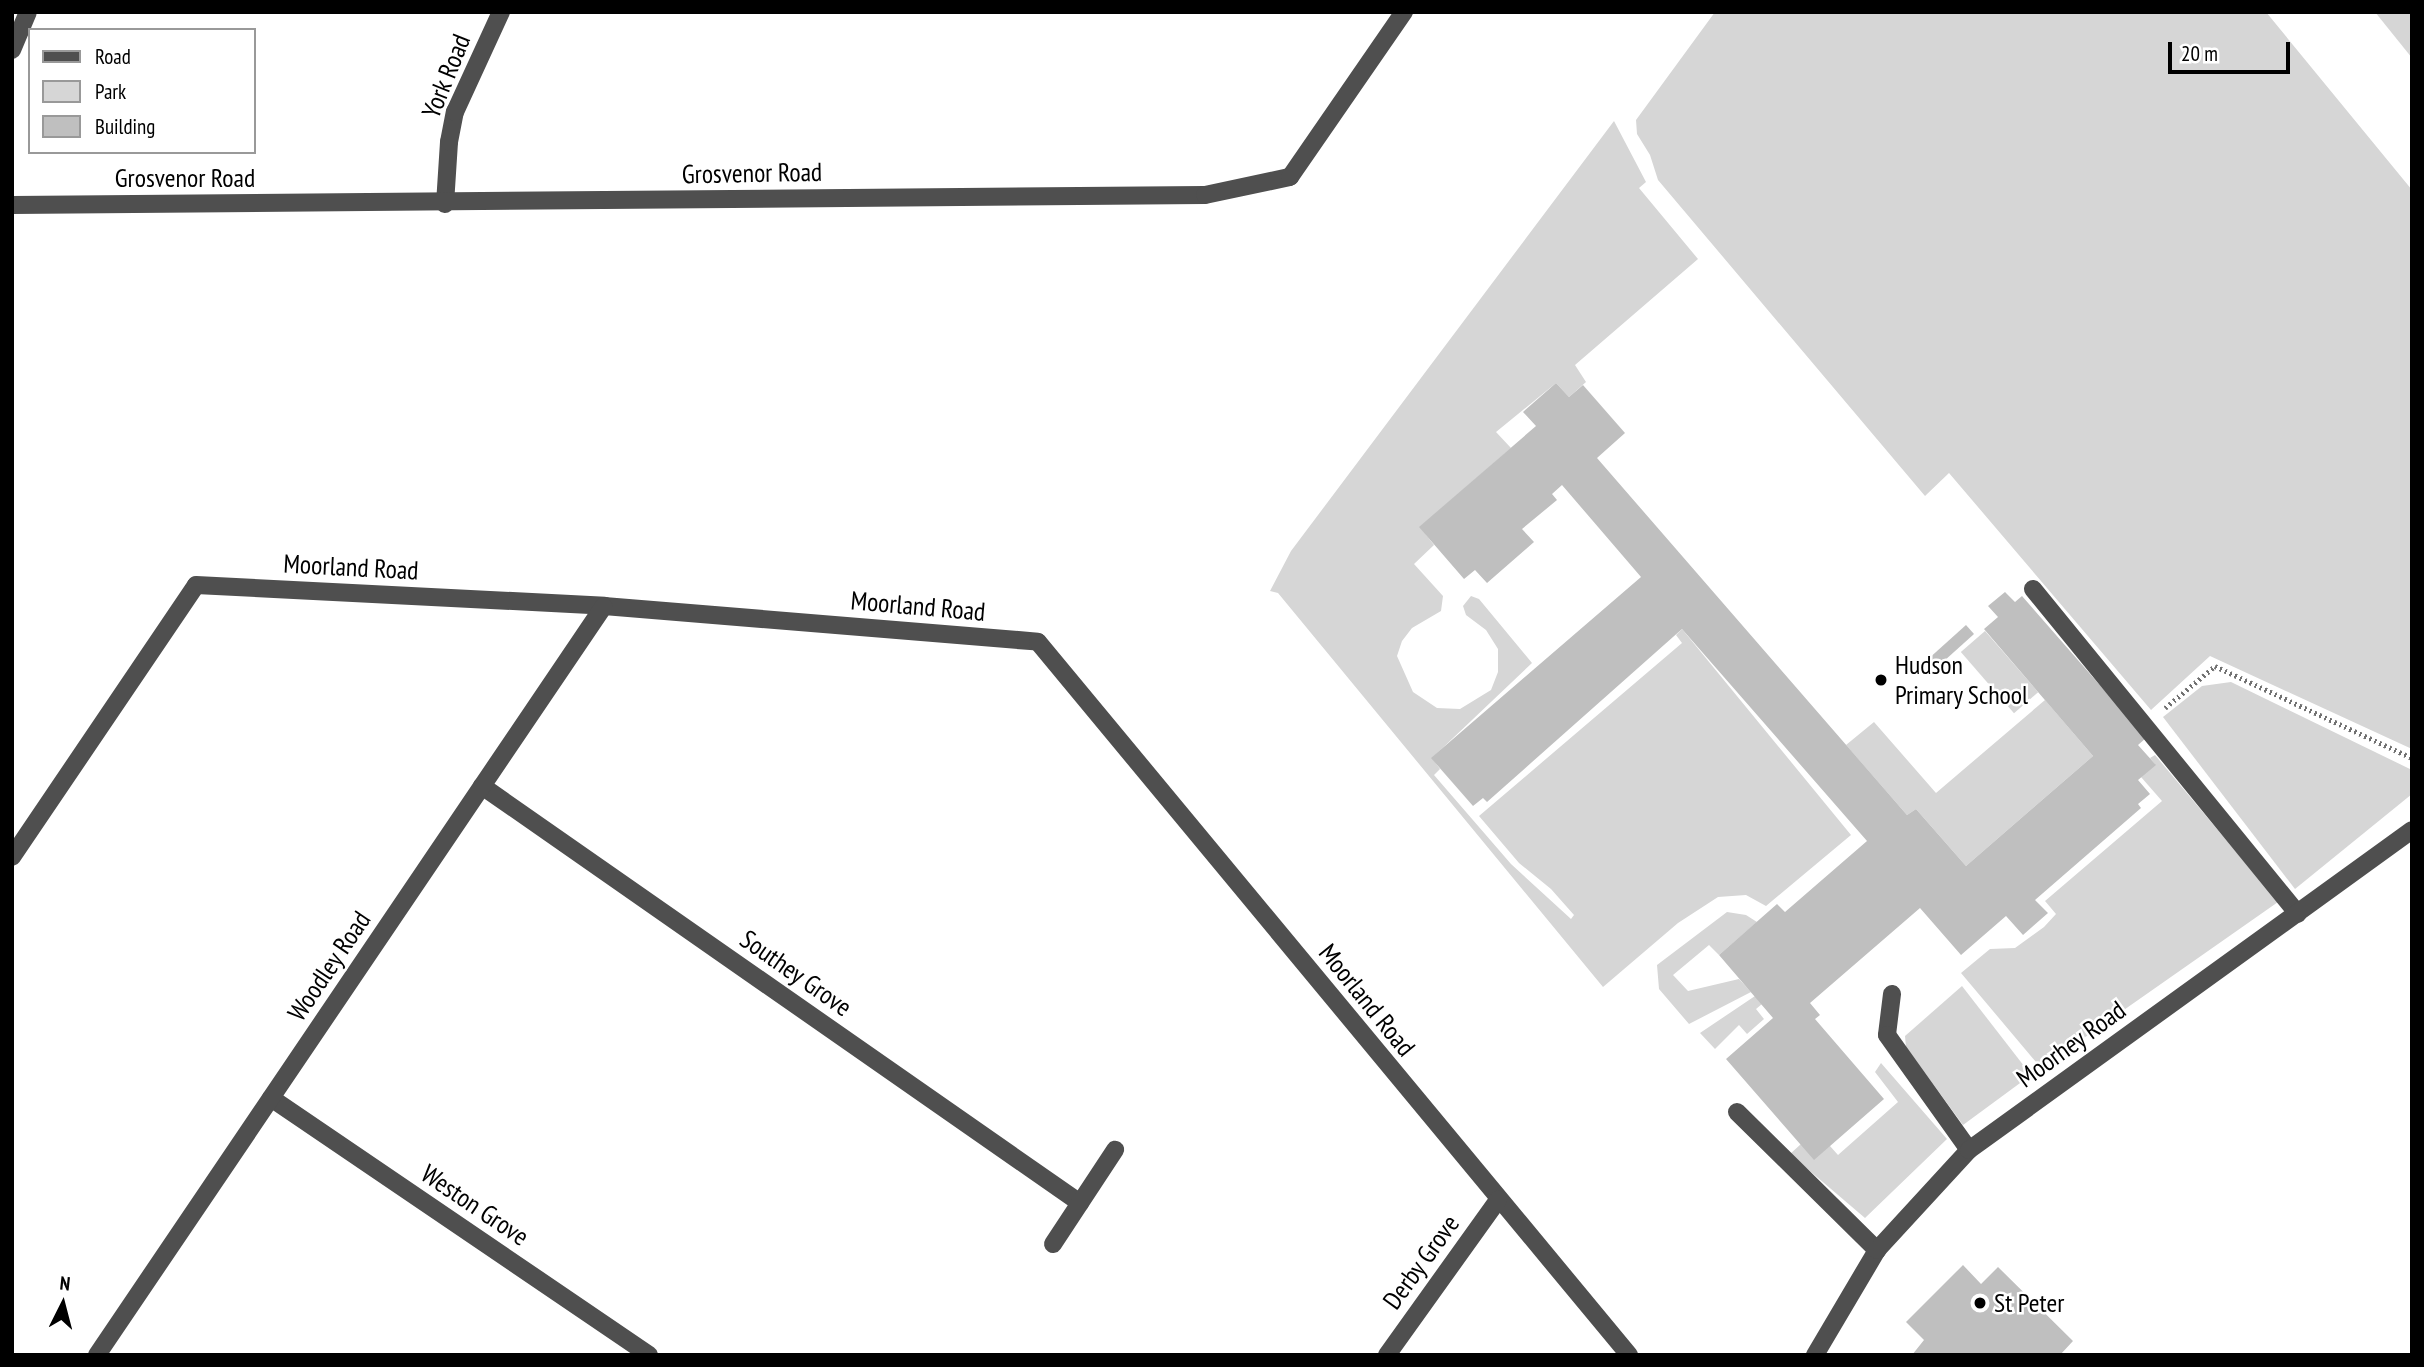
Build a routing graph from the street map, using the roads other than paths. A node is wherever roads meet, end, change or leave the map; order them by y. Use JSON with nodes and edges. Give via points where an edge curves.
{"nodes":[{"id":1,"x":28,"y":12,"type":"edge"},
{"id":2,"x":501,"y":12,"type":"edge"},
{"id":3,"x":1404,"y":12,"type":"edge"},
{"id":4,"x":12,"y":50,"type":"edge"},
{"id":5,"x":446,"y":204,"type":"junction"},
{"id":6,"x":12,"y":205,"type":"edge"},
{"id":7,"x":2034,"y":589,"type":"dead end"},
{"id":8,"x":604,"y":606,"type":"junction"},
{"id":9,"x":482,"y":786,"type":"junction"},
{"id":10,"x":2412,"y":830,"type":"edge"},
{"id":11,"x":12,"y":857,"type":"edge"},
{"id":12,"x":2298,"y":914,"type":"junction"},
{"id":13,"x":1892,"y":994,"type":"dead end"},
{"id":14,"x":271,"y":1098,"type":"junction"},
{"id":15,"x":1737,"y":1112,"type":"dead end"},
{"id":16,"x":1115,"y":1150,"type":"dead end"},
{"id":17,"x":1969,"y":1150,"type":"junction"},
{"id":18,"x":1498,"y":1200,"type":"junction"},
{"id":19,"x":1080,"y":1203,"type":"junction"},
{"id":20,"x":1053,"y":1244,"type":"dead end"},
{"id":21,"x":1877,"y":1250,"type":"junction"},
{"id":22,"x":97,"y":1355,"type":"edge"},
{"id":23,"x":649,"y":1355,"type":"edge"},
{"id":24,"x":1387,"y":1355,"type":"edge"},
{"id":25,"x":1629,"y":1355,"type":"edge"},
{"id":26,"x":1815,"y":1355,"type":"edge"}],
"edges":[{"from":1,"to":4,"type":"street"},
{"from":2,"to":5,"type":"street","name":"York Road","via":[[456,113],[449,142]]},
{"from":3,"to":5,"type":"street","name":"Grosvenor Road","via":[[1290,177],[1205,195]]},
{"from":5,"to":6,"type":"street","name":"Grosvenor Road"},
{"from":7,"to":12,"type":"street"},
{"from":8,"to":9,"type":"street","name":"Woodley Road"},
{"from":8,"to":11,"type":"street","name":"Moorland Road","via":[[196,586]]},
{"from":8,"to":18,"type":"street","name":"Moorland Road","via":[[1038,642]]},
{"from":9,"to":14,"type":"street","name":"Woodley Road"},
{"from":9,"to":19,"type":"street","name":"Southey Grove"},
{"from":10,"to":12,"type":"street","name":"Moorhey Road"},
{"from":12,"to":17,"type":"street","name":"Moorhey Road"},
{"from":13,"to":17,"type":"street","via":[[1887,1035]]},
{"from":14,"to":22,"type":"street","name":"Woodley Road"},
{"from":14,"to":23,"type":"street","name":"Weston Grove"},
{"from":15,"to":21,"type":"street"},
{"from":16,"to":19,"type":"street"},
{"from":17,"to":21,"type":"street","name":"Moorhey Road"},
{"from":18,"to":24,"type":"street","name":"Derby Grove"},
{"from":18,"to":25,"type":"street","name":"Moorland Road"},
{"from":19,"to":20,"type":"street"},
{"from":21,"to":26,"type":"street","name":"Moorhey Road"}]}
